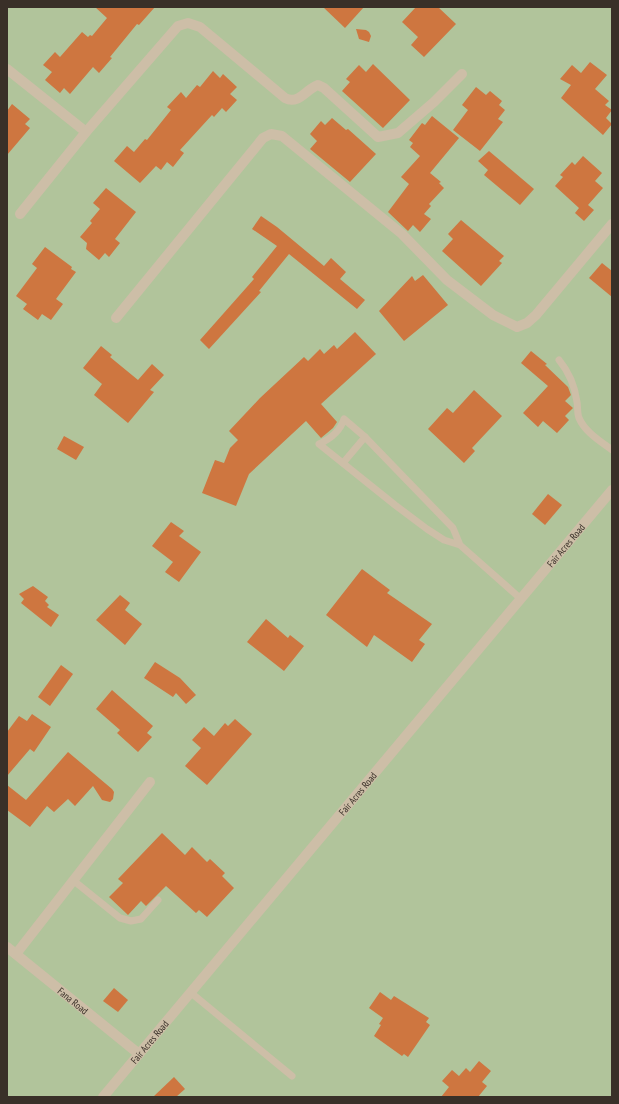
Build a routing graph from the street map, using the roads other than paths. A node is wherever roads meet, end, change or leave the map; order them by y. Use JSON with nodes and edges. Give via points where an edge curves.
{"nodes":[{"id":1,"x":7,"y":69,"type":"edge"},
{"id":2,"x":462,"y":74,"type":"dead end"},
{"id":3,"x":86,"y":132,"type":"junction"},
{"id":4,"x":20,"y":214,"type":"dead end"},
{"id":5,"x":612,"y":224,"type":"edge"},
{"id":6,"x":116,"y":318,"type":"dead end"},
{"id":7,"x":559,"y":360,"type":"dead end"},
{"id":8,"x":365,"y":437,"type":"junction"},
{"id":9,"x":612,"y":450,"type":"edge"},
{"id":10,"x":343,"y":463,"type":"junction"},
{"id":11,"x":612,"y":490,"type":"edge"},
{"id":12,"x":460,"y":545,"type":"junction"},
{"id":13,"x":521,"y":599,"type":"junction"},
{"id":14,"x":150,"y":782,"type":"dead end"},
{"id":15,"x":74,"y":881,"type":"junction"},
{"id":16,"x":158,"y":900,"type":"dead end"},
{"id":17,"x":7,"y":947,"type":"edge"},
{"id":18,"x":16,"y":954,"type":"junction"},
{"id":19,"x":190,"y":992,"type":"junction"},
{"id":20,"x":139,"y":1054,"type":"junction"},
{"id":21,"x":292,"y":1076,"type":"dead end"},
{"id":22,"x":103,"y":1097,"type":"edge"}],
"edges":[{"from":1,"to":3,"type":"street"},
{"from":2,"to":3,"type":"street","via":[[398,133],[378,137],[318,85],[296,100],[285,98],[200,27],[188,23],[178,26]]},
{"from":3,"to":4,"type":"street"},
{"from":5,"to":6,"type":"street","via":[[536,315],[527,324],[517,327],[493,315],[447,280],[402,234],[282,136],[271,134],[263,138]]},
{"from":7,"to":9,"type":"lane","via":[[574,387],[578,416],[582,424]]},
{"from":8,"to":10,"type":"lane"},
{"from":8,"to":10,"type":"lane","via":[[344,419],[338,432],[319,444]]},
{"from":8,"to":12,"type":"lane","via":[[453,528]]},
{"from":10,"to":12,"type":"lane","via":[[428,529],[444,540]]},
{"from":11,"to":13,"type":"street","name":"Fair Acres Road"},
{"from":12,"to":13,"type":"lane"},
{"from":13,"to":19,"type":"street","name":"Fair Acres Road"},
{"from":14,"to":15,"type":"street"},
{"from":15,"to":16,"type":"lane","via":[[120,918],[131,921],[141,919]]},
{"from":15,"to":18,"type":"street"},
{"from":17,"to":18,"type":"street","name":"Fana Road"},
{"from":18,"to":20,"type":"street","name":"Fana Road"},
{"from":19,"to":20,"type":"street","name":"Fair Acres Road"},
{"from":19,"to":21,"type":"lane"},
{"from":20,"to":22,"type":"street","name":"Fair Acres Road"}]}
